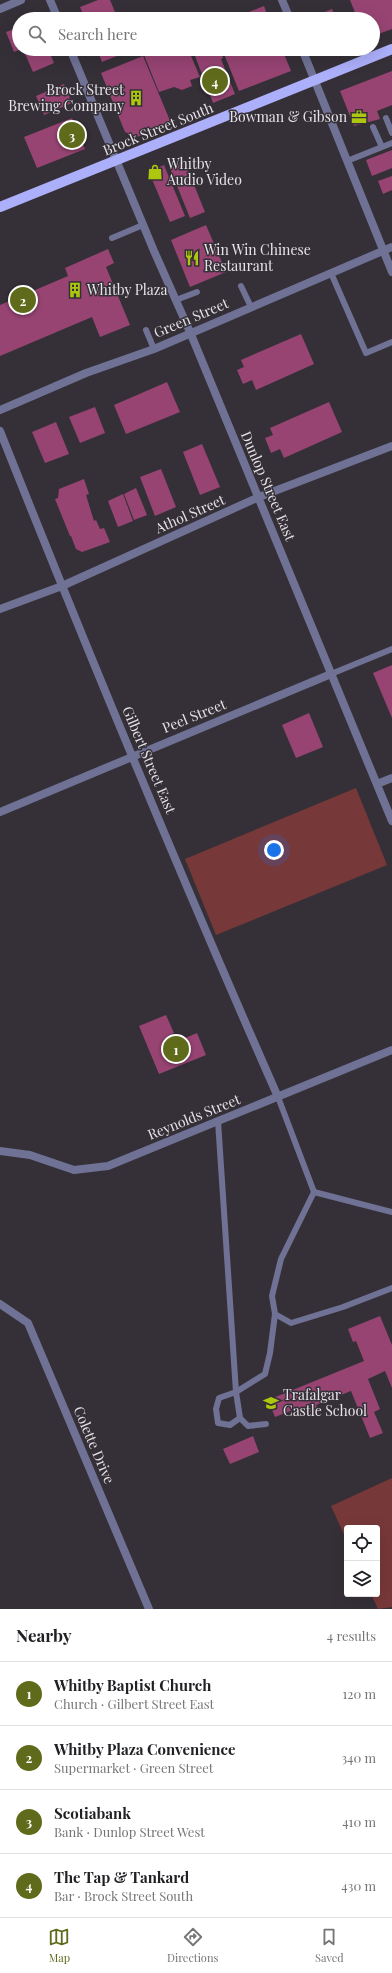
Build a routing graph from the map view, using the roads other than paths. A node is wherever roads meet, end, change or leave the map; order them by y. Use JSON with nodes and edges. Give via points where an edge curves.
{"nodes":[{"id":1,"x":21,"y":0,"type":"edge"},
{"id":2,"x":50,"y":0,"type":"edge"},
{"id":3,"x":282,"y":0,"type":"edge"},
{"id":4,"x":0,"y":9,"type":"edge"},
{"id":5,"x":55,"y":12,"type":"edge"},
{"id":6,"x":287,"y":12,"type":"edge"},
{"id":7,"x":392,"y":49,"type":"edge"},
{"id":8,"x":380,"y":54,"type":"edge"},
{"id":9,"x":73,"y":56,"type":"edge"},
{"id":10,"x":305,"y":56,"type":"edge"},
{"id":11,"x":375,"y":56,"type":"edge"},
{"id":12,"x":316,"y":81,"type":"junction"},
{"id":13,"x":386,"y":118,"type":"dead end"},
{"id":14,"x":374,"y":127,"type":"dead end"},
{"id":15,"x":392,"y":133,"type":"edge"},
{"id":16,"x":392,"y":143,"type":"edge"},
{"id":17,"x":382,"y":147,"type":"junction"},
{"id":18,"x":116,"y":161,"type":"junction"},
{"id":19,"x":348,"y":161,"type":"junction"},
{"id":20,"x":0,"y":207,"type":"edge"},
{"id":21,"x":143,"y":225,"type":"junction"},
{"id":22,"x":112,"y":238,"type":"dead end"},
{"id":23,"x":392,"y":248,"type":"edge"},
{"id":24,"x":383,"y":251,"type":"junction"},
{"id":25,"x":392,"y":272,"type":"edge"},
{"id":26,"x":331,"y":273,"type":"junction"},
{"id":27,"x":242,"y":286,"type":"dead end"},
{"id":28,"x":197,"y":292,"type":"dead end"},
{"id":29,"x":176,"y":300,"type":"junction"},
{"id":30,"x":250,"y":307,"type":"junction"},
{"id":31,"x":146,"y":330,"type":"dead end"},
{"id":32,"x":190,"y":332,"type":"junction"},
{"id":33,"x":392,"y":342,"type":"edge"},
{"id":34,"x":154,"y":348,"type":"junction"},
{"id":35,"x":0,"y":410,"type":"edge"},
{"id":36,"x":0,"y":431,"type":"edge"},
{"id":37,"x":392,"y":446,"type":"edge"},
{"id":38,"x":259,"y":497,"type":"junction"},
{"id":39,"x":62,"y":586,"type":"junction"},
{"id":40,"x":0,"y":609,"type":"edge"},
{"id":41,"x":392,"y":648,"type":"edge"},
{"id":42,"x":331,"y":674,"type":"junction"},
{"id":43,"x":133,"y":756,"type":"junction"},
{"id":44,"x":392,"y":778,"type":"edge"},
{"id":45,"x":377,"y":784,"type":"junction"},
{"id":46,"x":0,"y":812,"type":"edge"},
{"id":47,"x":392,"y":821,"type":"edge"},
{"id":48,"x":392,"y":1050,"type":"edge"},
{"id":49,"x":278,"y":1096,"type":"junction"},
{"id":50,"x":218,"y":1121,"type":"junction"},
{"id":51,"x":0,"y":1151,"type":"edge"},
{"id":52,"x":314,"y":1192,"type":"junction"},
{"id":53,"x":392,"y":1212,"type":"edge"},
{"id":54,"x":392,"y":1288,"type":"edge"},
{"id":55,"x":0,"y":1304,"type":"edge"},
{"id":56,"x":275,"y":1314,"type":"junction"},
{"id":57,"x":236,"y":1392,"type":"junction"},
{"id":58,"x":240,"y":1418,"type":"junction"},
{"id":59,"x":266,"y":1424,"type":"dead end"},
{"id":60,"x":148,"y":1609,"type":"edge"}],
"edges":[{"from":1,"to":4,"type":"street"},
{"from":2,"to":5,"type":"street"},
{"from":3,"to":6,"type":"street"},
{"from":7,"to":8,"type":"main road","name":"Brock Street South"},
{"from":9,"to":18,"type":"street","name":"Dunlop Street East"},
{"from":10,"to":12,"type":"street"},
{"from":11,"to":12,"type":"main road","name":"Brock Street South"},
{"from":12,"to":18,"type":"main road","name":"Brock Street South"},
{"from":12,"to":19,"type":"street"},
{"from":13,"to":15,"type":"lane"},
{"from":14,"to":17,"type":"lane"},
{"from":16,"to":17,"type":"lane"},
{"from":17,"to":19,"type":"lane"},
{"from":18,"to":20,"type":"main road","name":"Brock Street South"},
{"from":18,"to":21,"type":"street","name":"Dunlop Street East"},
{"from":19,"to":24,"type":"street"},
{"from":21,"to":22,"type":"lane"},
{"from":21,"to":29,"type":"street","name":"Dunlop Street East"},
{"from":23,"to":24,"type":"street","name":"Green Street"},
{"from":24,"to":25,"type":"street"},
{"from":24,"to":26,"type":"street","name":"Green Street"},
{"from":26,"to":30,"type":"street","name":"Green Street"},
{"from":26,"to":33,"type":"lane","via":[[366,353]]},
{"from":27,"to":30,"type":"lane"},
{"from":28,"to":29,"type":"lane"},
{"from":29,"to":32,"type":"street","name":"Dunlop Street East"},
{"from":30,"to":32,"type":"street","name":"Green Street"},
{"from":31,"to":34,"type":"lane"},
{"from":32,"to":34,"type":"street","name":"Green Street"},
{"from":32,"to":38,"type":"street","name":"Dunlop Street East"},
{"from":34,"to":35,"type":"street","name":"Green Street","via":[[86,373]]},
{"from":36,"to":39,"type":"street","name":"Gilbert Street East"},
{"from":37,"to":38,"type":"street","name":"Athol Street"},
{"from":38,"to":39,"type":"street","name":"Athol Street"},
{"from":38,"to":42,"type":"street","name":"Dunlop Street East"},
{"from":39,"to":40,"type":"street","name":"Athol Street"},
{"from":39,"to":43,"type":"street","name":"Gilbert Street East"},
{"from":41,"to":42,"type":"lane"},
{"from":42,"to":43,"type":"street","name":"Peel Street"},
{"from":42,"to":45,"type":"street","name":"Dunlop Street East"},
{"from":43,"to":46,"type":"street","name":"Peel Street"},
{"from":43,"to":49,"type":"street","name":"Gilbert Street East"},
{"from":44,"to":45,"type":"street"},
{"from":45,"to":47,"type":"street","name":"Dunlop Street East"},
{"from":48,"to":49,"type":"street","name":"Reynolds Street"},
{"from":49,"to":50,"type":"street","name":"Reynolds Street"},
{"from":49,"to":52,"type":"lane"},
{"from":50,"to":51,"type":"street","name":"Reynolds Street","via":[[108,1166],[74,1170],[30,1155]]},
{"from":50,"to":57,"type":"lane"},
{"from":52,"to":53,"type":"lane"},
{"from":52,"to":56,"type":"lane","via":[[281,1259],[272,1296]]},
{"from":54,"to":56,"type":"lane","via":[[291,1323]]},
{"from":55,"to":60,"type":"street","name":"Colette Drive","via":[[28,1323]]},
{"from":56,"to":57,"type":"lane","via":[[265,1374]]},
{"from":57,"to":58,"type":"lane"},
{"from":57,"to":58,"type":"lane","via":[[219,1398],[216,1409],[218,1423],[230,1425]]},
{"from":58,"to":59,"type":"lane","via":[[248,1426]]}]}
